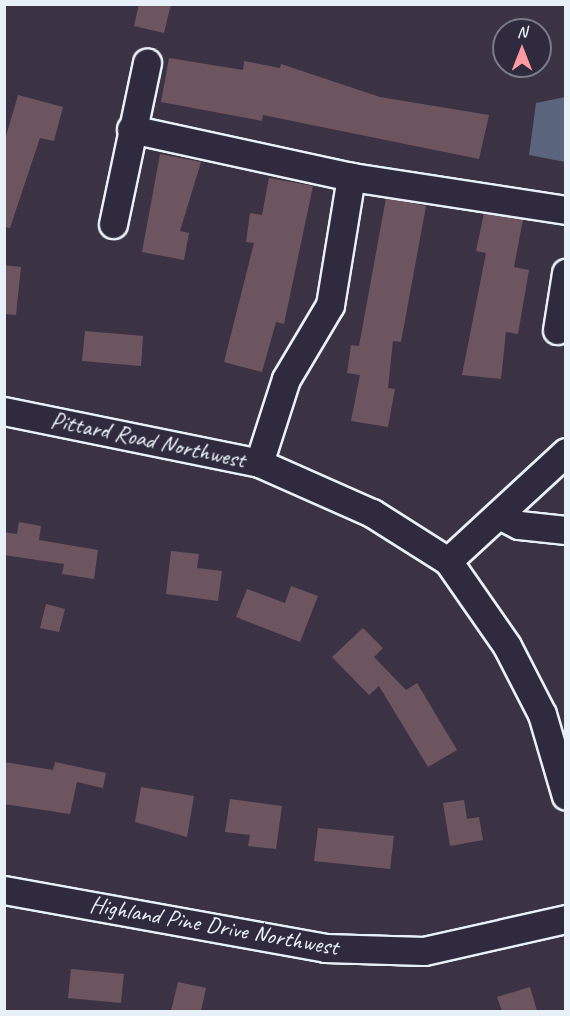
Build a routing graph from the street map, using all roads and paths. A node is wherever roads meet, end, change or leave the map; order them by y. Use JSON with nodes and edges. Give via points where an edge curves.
{"nodes":[{"id":1,"x":147,"y":63,"type":"dead end"},
{"id":2,"x":131,"y":129,"type":"junction"},
{"id":3,"x":351,"y":177,"type":"junction"},
{"id":4,"x":566,"y":210,"type":"edge"},
{"id":5,"x":113,"y":224,"type":"dead end"},
{"id":6,"x":566,"y":273,"type":"edge"},
{"id":7,"x":556,"y":330,"type":"dead end"},
{"id":8,"x":4,"y":411,"type":"edge"},
{"id":9,"x":566,"y":452,"type":"edge"},
{"id":10,"x":259,"y":464,"type":"junction"},
{"id":11,"x":499,"y":515,"type":"junction"},
{"id":12,"x":566,"y":530,"type":"edge"},
{"id":13,"x":448,"y":561,"type":"junction"},
{"id":14,"x":566,"y":796,"type":"edge"},
{"id":15,"x":4,"y":890,"type":"edge"},
{"id":16,"x":566,"y":919,"type":"edge"}],
"edges":[{"from":1,"to":2,"type":"street"},
{"from":2,"to":3,"type":"street"},
{"from":2,"to":5,"type":"street"},
{"from":3,"to":4,"type":"street"},
{"from":3,"to":10,"type":"street","via":[[330,304],[286,379]]},
{"from":6,"to":7,"type":"street"},
{"from":8,"to":10,"type":"street","name":"Pittard Road Northwest"},
{"from":9,"to":11,"type":"street"},
{"from":10,"to":13,"type":"street","name":"Pittard Road Northwest","via":[[372,513]]},
{"from":11,"to":12,"type":"street","via":[[519,525]]},
{"from":11,"to":13,"type":"street"},
{"from":13,"to":14,"type":"street","via":[[507,646],[537,705]]},
{"from":15,"to":16,"type":"street","name":"Highland Pine Drive Northwest","via":[[325,948],[424,951]]}]}
